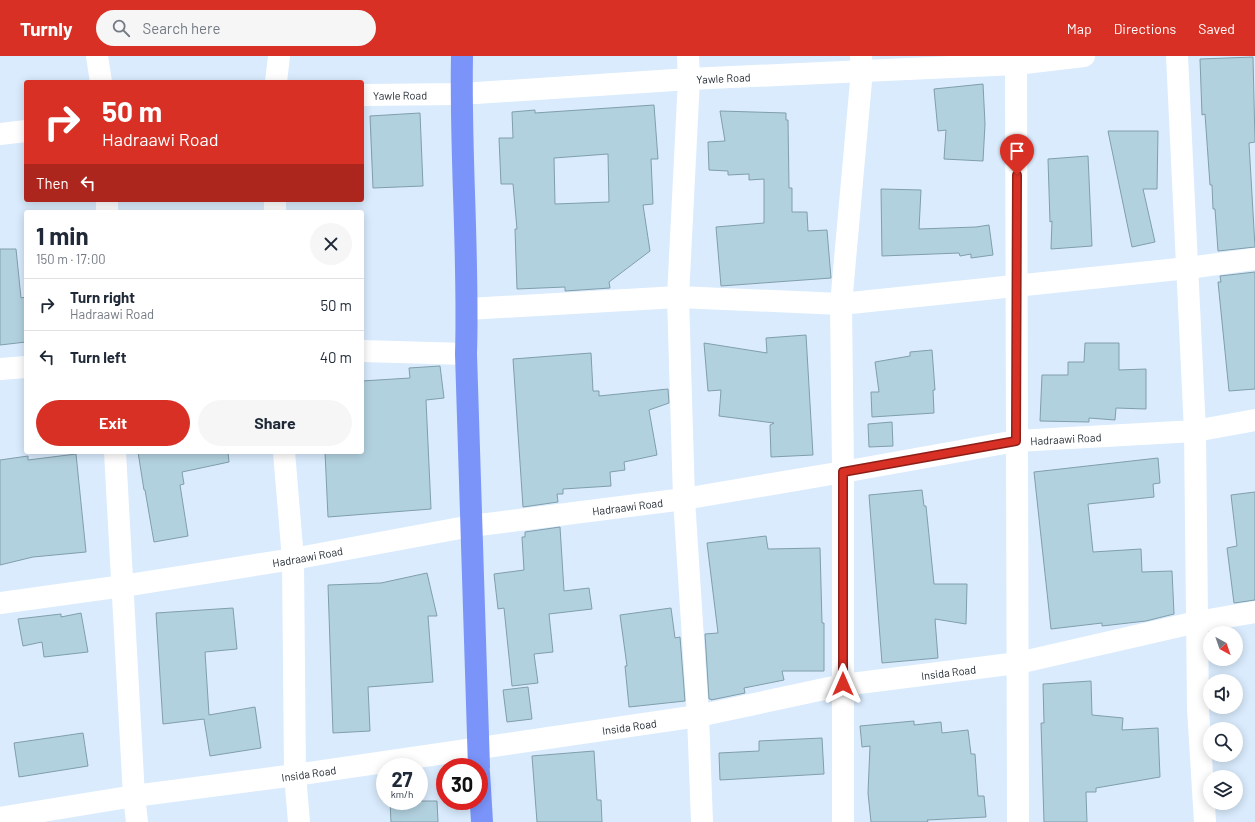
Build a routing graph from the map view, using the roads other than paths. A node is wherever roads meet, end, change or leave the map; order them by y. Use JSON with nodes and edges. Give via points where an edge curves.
{"nodes":[{"id":1,"x":97,"y":56,"type":"edge"},
{"id":2,"x":279,"y":56,"type":"edge"},
{"id":3,"x":462,"y":56,"type":"edge"},
{"id":4,"x":688,"y":56,"type":"edge"},
{"id":5,"x":1084,"y":56,"type":"edge"},
{"id":6,"x":1177,"y":56,"type":"edge"},
{"id":7,"x":1016,"y":60,"type":"edge"},
{"id":8,"x":862,"y":63,"type":"edge"},
{"id":9,"x":689,"y":79,"type":"junction"},
{"id":10,"x":100,"y":80,"type":"edge"},
{"id":11,"x":276,"y":80,"type":"edge"},
{"id":12,"x":461,"y":94,"type":"junction"},
{"id":13,"x":364,"y":95,"type":"edge"},
{"id":14,"x":24,"y":131,"type":"edge"},
{"id":15,"x":0,"y":134,"type":"edge"},
{"id":16,"x":1255,"y":259,"type":"edge"},
{"id":17,"x":1188,"y":268,"type":"junction"},
{"id":18,"x":1017,"y":285,"type":"junction"},
{"id":19,"x":678,"y":297,"type":"junction"},
{"id":20,"x":841,"y":304,"type":"junction"},
{"id":21,"x":468,"y":309,"type":"junction"},
{"id":22,"x":364,"y":351,"type":"edge"},
{"id":23,"x":466,"y":354,"type":"junction"},
{"id":24,"x":24,"y":367,"type":"edge"},
{"id":25,"x":0,"y":369,"type":"edge"},
{"id":26,"x":1255,"y":420,"type":"edge"},
{"id":27,"x":1195,"y":431,"type":"junction"},
{"id":28,"x":1016,"y":441,"type":"junction"},
{"id":29,"x":115,"y":454,"type":"edge"},
{"id":30,"x":284,"y":454,"type":"edge"},
{"id":31,"x":843,"y":472,"type":"junction"},
{"id":32,"x":684,"y":499,"type":"junction"},
{"id":33,"x":471,"y":526,"type":"junction"},
{"id":34,"x":293,"y":559,"type":"junction"},
{"id":35,"x":123,"y":586,"type":"junction"},
{"id":36,"x":0,"y":603,"type":"edge"},
{"id":37,"x":1255,"y":612,"type":"edge"},
{"id":38,"x":1197,"y":622,"type":"junction"},
{"id":39,"x":1018,"y":663,"type":"junction"},
{"id":40,"x":843,"y":684,"type":"junction"},
{"id":41,"x":698,"y":716,"type":"junction"},
{"id":42,"x":478,"y":758,"type":"edge"},
{"id":43,"x":436,"y":762,"type":"edge"},
{"id":44,"x":295,"y":775,"type":"junction"},
{"id":45,"x":134,"y":796,"type":"junction"},
{"id":46,"x":481,"y":810,"type":"edge"},
{"id":47,"x":0,"y":818,"type":"edge"},
{"id":48,"x":137,"y":822,"type":"edge"},
{"id":49,"x":299,"y":822,"type":"edge"},
{"id":50,"x":482,"y":822,"type":"edge"},
{"id":51,"x":702,"y":822,"type":"edge"},
{"id":52,"x":843,"y":822,"type":"edge"},
{"id":53,"x":1018,"y":822,"type":"edge"},
{"id":54,"x":1206,"y":822,"type":"edge"}],
"edges":[{"from":1,"to":10,"type":"street"},
{"from":2,"to":11,"type":"street"},
{"from":3,"to":12,"type":"highway"},
{"from":4,"to":9,"type":"street"},
{"from":5,"to":7,"type":"street","name":"Yawle Road"},
{"from":6,"to":17,"type":"street"},
{"from":7,"to":8,"type":"street","name":"Yawle Road"},
{"from":7,"to":18,"type":"street"},
{"from":8,"to":9,"type":"street","name":"Yawle Road"},
{"from":8,"to":20,"type":"street"},
{"from":9,"to":12,"type":"street","name":"Yawle Road"},
{"from":9,"to":19,"type":"street"},
{"from":12,"to":13,"type":"street","name":"Yawle Road"},
{"from":12,"to":21,"type":"highway"},
{"from":14,"to":15,"type":"street"},
{"from":16,"to":17,"type":"street"},
{"from":17,"to":18,"type":"street"},
{"from":17,"to":27,"type":"street"},
{"from":18,"to":20,"type":"street"},
{"from":18,"to":28,"type":"street"},
{"from":19,"to":20,"type":"street"},
{"from":19,"to":21,"type":"street"},
{"from":19,"to":32,"type":"street"},
{"from":20,"to":31,"type":"street"},
{"from":21,"to":23,"type":"highway"},
{"from":22,"to":23,"type":"street"},
{"from":23,"to":33,"type":"highway"},
{"from":24,"to":25,"type":"street"},
{"from":26,"to":27,"type":"street","name":"Hadraawi Road"},
{"from":27,"to":28,"type":"street","name":"Hadraawi Road"},
{"from":27,"to":38,"type":"street"},
{"from":28,"to":31,"type":"street","name":"Hadraawi Road"},
{"from":28,"to":39,"type":"street"},
{"from":29,"to":35,"type":"street"},
{"from":30,"to":34,"type":"street"},
{"from":31,"to":32,"type":"street","name":"Hadraawi Road"},
{"from":31,"to":40,"type":"street"},
{"from":32,"to":33,"type":"street","name":"Hadraawi Road"},
{"from":32,"to":41,"type":"street"},
{"from":33,"to":34,"type":"street","name":"Hadraawi Road"},
{"from":33,"to":42,"type":"highway"},
{"from":34,"to":35,"type":"street","name":"Hadraawi Road"},
{"from":34,"to":44,"type":"street"},
{"from":35,"to":36,"type":"street","name":"Hadraawi Road"},
{"from":35,"to":45,"type":"street"},
{"from":37,"to":38,"type":"street","name":"Insida Road"},
{"from":38,"to":39,"type":"street","name":"Insida Road"},
{"from":38,"to":54,"type":"street","via":[[1198,709]]},
{"from":39,"to":40,"type":"street","name":"Insida Road"},
{"from":39,"to":53,"type":"street"},
{"from":40,"to":41,"type":"street","name":"Insida Road"},
{"from":40,"to":52,"type":"street"},
{"from":41,"to":42,"type":"street","name":"Insida Road"},
{"from":41,"to":51,"type":"street"},
{"from":43,"to":44,"type":"street","name":"Insida Road"},
{"from":44,"to":45,"type":"street","name":"Insida Road"},
{"from":44,"to":49,"type":"street"},
{"from":45,"to":47,"type":"street","name":"Insida Road"},
{"from":45,"to":48,"type":"street"},
{"from":46,"to":50,"type":"highway"}]}
